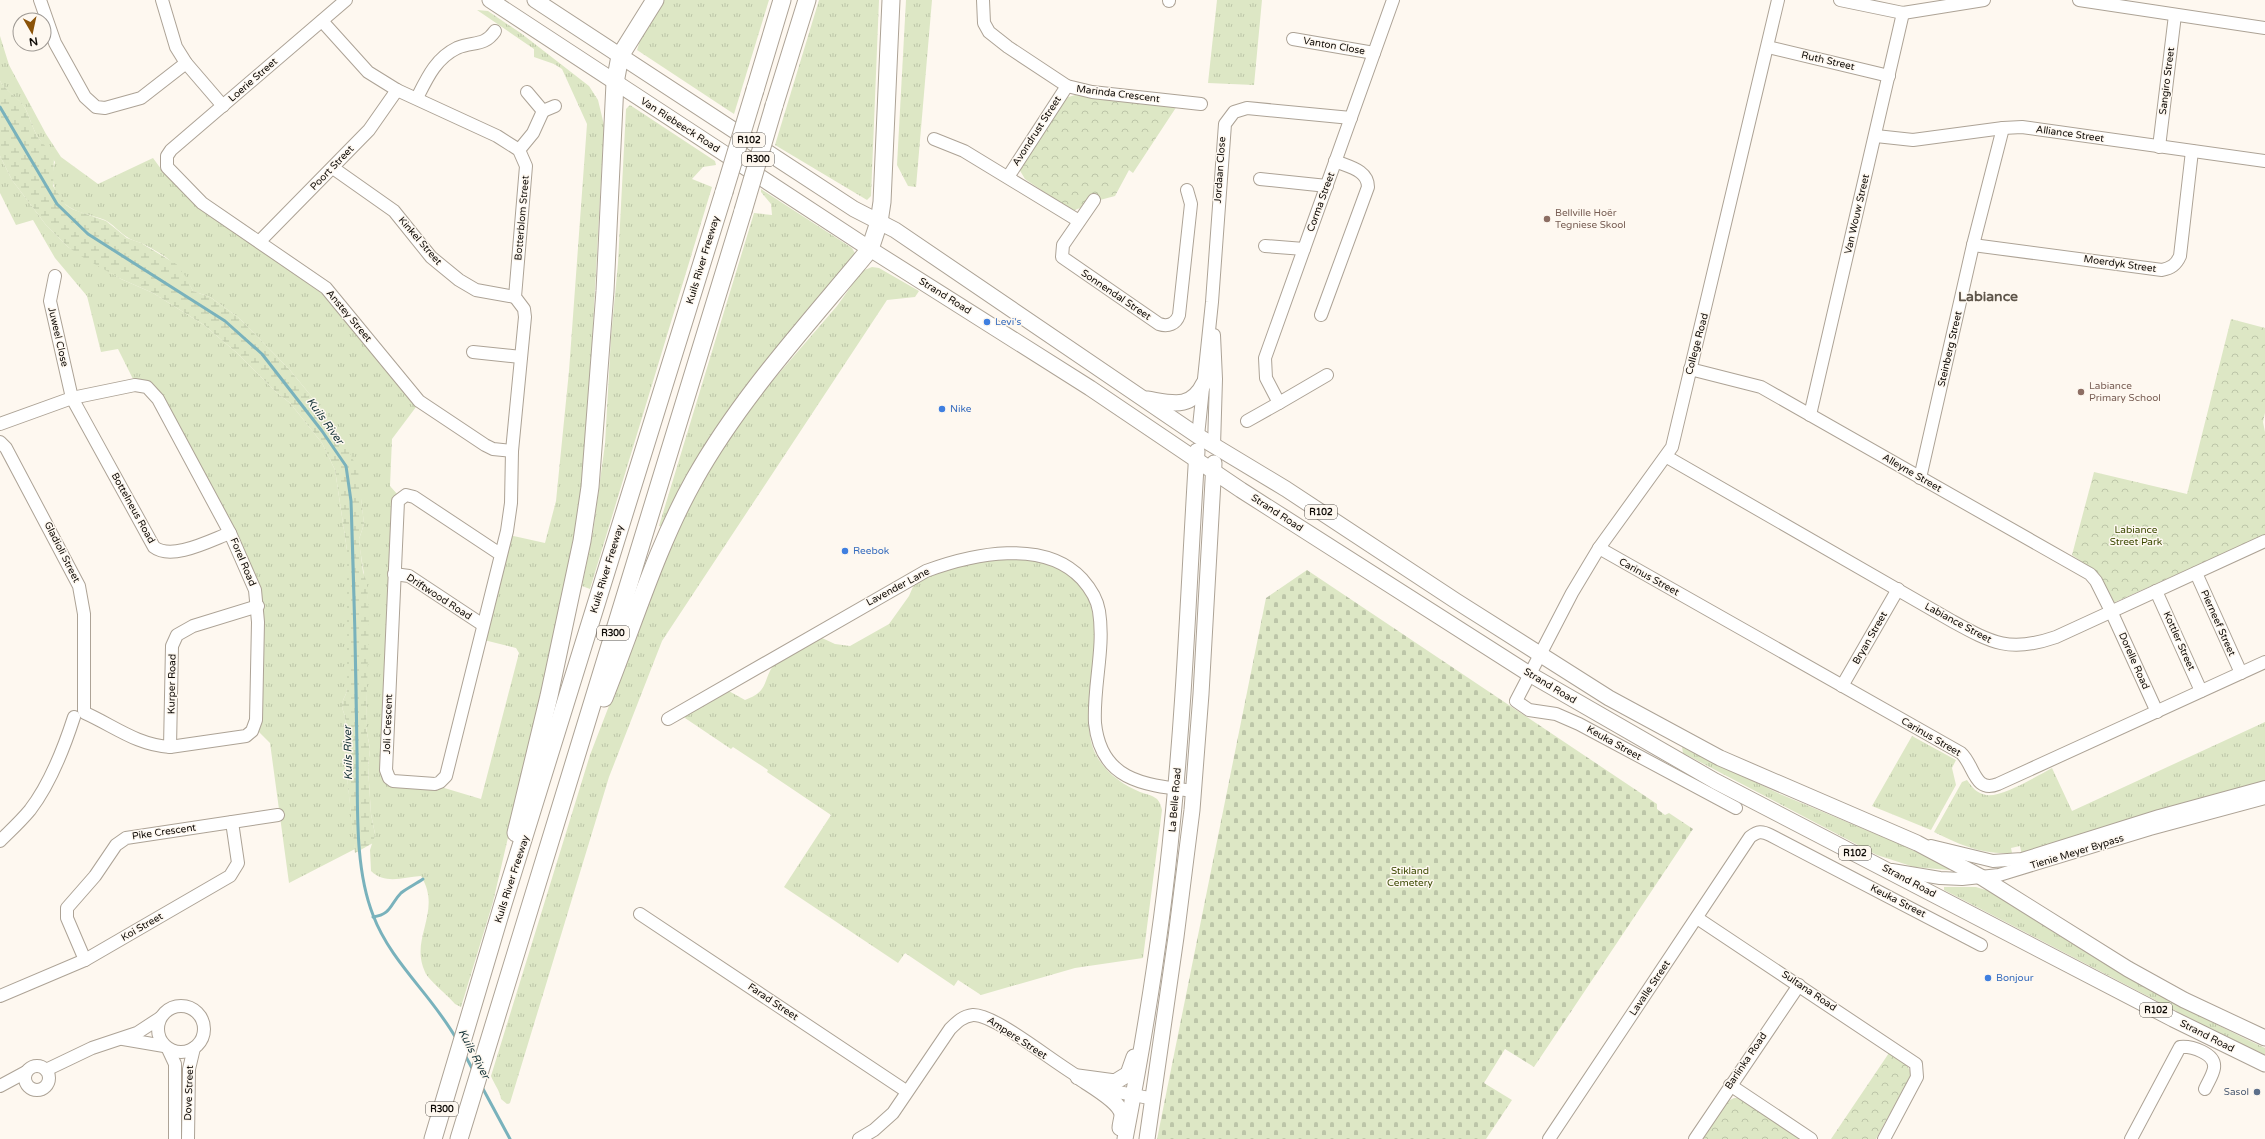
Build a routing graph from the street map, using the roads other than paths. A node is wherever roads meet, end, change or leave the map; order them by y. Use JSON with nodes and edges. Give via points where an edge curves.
{"nodes":[{"id":1,"x":40,"y":0,"type":"edge"},
{"id":2,"x":162,"y":0,"type":"edge"},
{"id":3,"x":346,"y":0,"type":"edge"},
{"id":4,"x":490,"y":0,"type":"edge"},
{"id":5,"x":536,"y":0,"type":"edge"},
{"id":6,"x":655,"y":0,"type":"edge"},
{"id":7,"x":782,"y":0,"type":"edge"},
{"id":8,"x":807,"y":0,"type":"edge"},
{"id":9,"x":891,"y":0,"type":"edge"},
{"id":10,"x":983,"y":0,"type":"edge"},
{"id":11,"x":1393,"y":0,"type":"edge"},
{"id":12,"x":1778,"y":0,"type":"edge"},
{"id":13,"x":1840,"y":0,"type":"edge"},
{"id":14,"x":1984,"y":0,"type":"edge"},
{"id":15,"x":2079,"y":0,"type":"edge"},
{"id":16,"x":1903,"y":13,"type":"junction"},
{"id":17,"x":2175,"y":15,"type":"junction"},
{"id":18,"x":322,"y":21,"type":"junction"},
{"id":19,"x":2265,"y":28,"type":"edge"},
{"id":20,"x":495,"y":31,"type":"dead end"},
{"id":21,"x":1293,"y":39,"type":"dead end"},
{"id":22,"x":1768,"y":47,"type":"junction"},
{"id":23,"x":1374,"y":53,"type":"junction"},
{"id":24,"x":620,"y":56,"type":"junction"},
{"id":25,"x":186,"y":63,"type":"junction"},
{"id":26,"x":1889,"y":76,"type":"junction"},
{"id":27,"x":615,"y":83,"type":"junction"},
{"id":28,"x":1067,"y":86,"type":"junction"},
{"id":29,"x":397,"y":90,"type":"junction"},
{"id":30,"x":527,"y":92,"type":"dead end"},
{"id":31,"x":417,"y":98,"type":"junction"},
{"id":32,"x":1201,"y":104,"type":"dead end"},
{"id":33,"x":223,"y":106,"type":"junction"},
{"id":34,"x":555,"y":106,"type":"dead end"},
{"id":35,"x":543,"y":111,"type":"junction"},
{"id":36,"x":1351,"y":118,"type":"junction"},
{"id":37,"x":2003,"y":128,"type":"junction"},
{"id":38,"x":1876,"y":136,"type":"junction"},
{"id":39,"x":934,"y":139,"type":"dead end"},
{"id":40,"x":2159,"y":147,"type":"junction"},
{"id":41,"x":520,"y":150,"type":"junction"},
{"id":42,"x":2192,"y":151,"type":"junction"},
{"id":43,"x":1336,"y":161,"type":"junction"},
{"id":44,"x":2265,"y":161,"type":"edge"},
{"id":45,"x":166,"y":163,"type":"joint"},
{"id":46,"x":333,"y":168,"type":"junction"},
{"id":47,"x":1008,"y":177,"type":"junction"},
{"id":48,"x":1260,"y":179,"type":"dead end"},
{"id":49,"x":1327,"y":186,"type":"junction"},
{"id":50,"x":1187,"y":190,"type":"dead end"},
{"id":51,"x":1094,"y":200,"type":"dead end"},
{"id":52,"x":1079,"y":221,"type":"junction"},
{"id":53,"x":879,"y":222,"type":"junction"},
{"id":54,"x":260,"y":241,"type":"junction"},
{"id":55,"x":1973,"y":245,"type":"junction"},
{"id":56,"x":1265,"y":246,"type":"dead end"},
{"id":57,"x":870,"y":249,"type":"junction"},
{"id":58,"x":1304,"y":249,"type":"junction"},
{"id":59,"x":55,"y":276,"type":"dead end"},
{"id":60,"x":515,"y":297,"type":"junction"},
{"id":61,"x":1212,"y":302,"type":"junction"},
{"id":62,"x":1321,"y":315,"type":"dead end"},
{"id":63,"x":473,"y":352,"type":"dead end"},
{"id":64,"x":521,"y":357,"type":"junction"},
{"id":65,"x":1690,"y":369,"type":"junction"},
{"id":66,"x":1327,"y":375,"type":"dead end"},
{"id":67,"x":1204,"y":383,"type":"junction"},
{"id":68,"x":72,"y":398,"type":"junction"},
{"id":69,"x":1144,"y":399,"type":"junction"},
{"id":70,"x":1279,"y":403,"type":"junction"},
{"id":71,"x":24,"y":415,"type":"junction"},
{"id":72,"x":1810,"y":416,"type":"junction"},
{"id":73,"x":0,"y":418,"type":"edge"},
{"id":74,"x":1247,"y":421,"type":"dead end"},
{"id":75,"x":0,"y":424,"type":"edge"},
{"id":76,"x":0,"y":432,"type":"edge"},
{"id":77,"x":1198,"y":436,"type":"junction"},
{"id":78,"x":3,"y":445,"type":"edge"},
{"id":79,"x":1214,"y":446,"type":"junction"},
{"id":80,"x":512,"y":451,"type":"junction"},
{"id":81,"x":1667,"y":457,"type":"junction"},
{"id":82,"x":1196,"y":458,"type":"junction"},
{"id":83,"x":1213,"y":470,"type":"junction"},
{"id":84,"x":1920,"y":478,"type":"junction"},
{"id":85,"x":230,"y":534,"type":"junction"},
{"id":86,"x":2265,"y":541,"type":"edge"},
{"id":87,"x":1599,"y":548,"type":"junction"},
{"id":88,"x":500,"y":554,"type":"junction"},
{"id":89,"x":2196,"y":573,"type":"junction"},
{"id":90,"x":394,"y":574,"type":"junction"},
{"id":91,"x":1898,"y":589,"type":"junction"},
{"id":92,"x":2156,"y":591,"type":"junction"},
{"id":93,"x":258,"y":606,"type":"junction"},
{"id":94,"x":2111,"y":611,"type":"junction"},
{"id":95,"x":483,"y":625,"type":"junction"},
{"id":96,"x":1540,"y":655,"type":"junction"},
{"id":97,"x":2265,"y":662,"type":"edge"},
{"id":98,"x":2241,"y":673,"type":"junction"},
{"id":99,"x":1530,"y":675,"type":"junction"},
{"id":100,"x":1842,"y":686,"type":"junction"},
{"id":101,"x":2201,"y":691,"type":"junction"},
{"id":102,"x":2157,"y":712,"type":"junction"},
{"id":103,"x":81,"y":715,"type":"junction"},
{"id":104,"x":668,"y":719,"type":"dead end"},
{"id":105,"x":170,"y":747,"type":"junction"},
{"id":106,"x":575,"y":760,"type":"junction"},
{"id":107,"x":2265,"y":787,"type":"edge"},
{"id":108,"x":1176,"y":789,"type":"junction"},
{"id":109,"x":1194,"y":791,"type":"junction"},
{"id":110,"x":2265,"y":798,"type":"edge"},
{"id":111,"x":1736,"y":808,"type":"dead end"},
{"id":112,"x":278,"y":815,"type":"dead end"},
{"id":113,"x":232,"y":822,"type":"junction"},
{"id":114,"x":1750,"y":837,"type":"joint"},
{"id":115,"x":0,"y":841,"type":"edge"},
{"id":116,"x":1916,"y":843,"type":"junction"},
{"id":117,"x":1886,"y":869,"type":"junction"},
{"id":118,"x":1981,"y":877,"type":"junction"},
{"id":119,"x":504,"y":904,"type":"junction"},
{"id":120,"x":640,"y":914,"type":"dead end"},
{"id":121,"x":1697,"y":918,"type":"junction"},
{"id":122,"x":1981,"y":945,"type":"dead end"},
{"id":123,"x":85,"y":960,"type":"junction"},
{"id":124,"x":1799,"y":985,"type":"junction"},
{"id":125,"x":1,"y":992,"type":"edge"},
{"id":126,"x":160,"y":1018,"type":"junction"},
{"id":127,"x":2265,"y":1038,"type":"edge"},
{"id":128,"x":122,"y":1039,"type":"junction"},
{"id":129,"x":1143,"y":1042,"type":"junction"},
{"id":130,"x":166,"y":1048,"type":"junction"},
{"id":131,"x":194,"y":1048,"type":"junction"},
{"id":132,"x":2265,"y":1064,"type":"edge"},
{"id":133,"x":46,"y":1070,"type":"junction"},
{"id":134,"x":26,"y":1072,"type":"junction"},
{"id":135,"x":1080,"y":1078,"type":"junction"},
{"id":136,"x":1730,"y":1085,"type":"junction"},
{"id":137,"x":29,"y":1088,"type":"junction"},
{"id":138,"x":2205,"y":1089,"type":"dead end"},
{"id":139,"x":906,"y":1092,"type":"junction"},
{"id":140,"x":1133,"y":1095,"type":"junction"},
{"id":141,"x":1154,"y":1099,"type":"junction"},
{"id":142,"x":175,"y":1139,"type":"edge"},
{"id":143,"x":188,"y":1139,"type":"edge"},
{"id":144,"x":433,"y":1139,"type":"edge"},
{"id":145,"x":459,"y":1139,"type":"edge"},
{"id":146,"x":859,"y":1139,"type":"edge"},
{"id":147,"x":1120,"y":1139,"type":"edge"},
{"id":148,"x":1125,"y":1139,"type":"edge"},
{"id":149,"x":1147,"y":1139,"type":"edge"},
{"id":150,"x":1549,"y":1139,"type":"edge"},
{"id":151,"x":1695,"y":1139,"type":"edge"},
{"id":152,"x":1811,"y":1139,"type":"edge"},
{"id":153,"x":1884,"y":1139,"type":"edge"},
{"id":154,"x":2131,"y":1139,"type":"edge"}],
"edges":[{"from":1,"to":25,"type":"street","via":[[55,43],[85,97],[96,107],[105,108],[141,98]]},
{"from":2,"to":25,"type":"street","via":[[176,46]]},
{"from":3,"to":18,"type":"street","name":"Loerie Street"},
{"from":4,"to":27,"type":"main road","name":"Van Riebeeck Road","number":"R102"},
{"from":5,"to":24,"type":"main road","number":"R102"},
{"from":6,"to":24,"type":"highway"},
{"from":7,"to":119,"type":"highway","name":"Kuils River Freeway","number":"R300","bridge":true},
{"from":8,"to":106,"type":"highway","number":"R300","bridge":true},
{"from":9,"to":53,"type":"highway"},
{"from":10,"to":28,"type":"street","name":"Marinda Crescent","via":[[984,23],[989,32]]},
{"from":11,"to":23,"type":"street","name":"Corma Street"},
{"from":12,"to":22,"type":"street","name":"College Road"},
{"from":13,"to":16,"type":"street"},
{"from":14,"to":16,"type":"street"},
{"from":15,"to":17,"type":"street"},
{"from":16,"to":26,"type":"street","name":"Van Wouw Street"},
{"from":17,"to":19,"type":"street"},
{"from":17,"to":40,"type":"street","name":"Sangiro Street"},
{"from":18,"to":29,"type":"street","via":[[363,68]]},
{"from":18,"to":33,"type":"street","name":"Loerie Street"},
{"from":20,"to":31,"type":"street","via":[[487,40],[457,48],[443,57],[434,66]]},
{"from":21,"to":23,"type":"street","name":"Vanton Close"},
{"from":22,"to":26,"type":"street","name":"Ruth Street"},
{"from":22,"to":65,"type":"street","name":"College Road"},
{"from":23,"to":36,"type":"street","name":"Corma Street"},
{"from":24,"to":27,"type":"highway"},
{"from":24,"to":53,"type":"main road","number":"R102"},
{"from":25,"to":33,"type":"street"},
{"from":26,"to":38,"type":"street","name":"Van Wouw Street"},
{"from":27,"to":57,"type":"main road","name":"Van Riebeeck Road","number":"R102"},
{"from":27,"to":119,"type":"highway","via":[[605,291],[590,488],[582,541],[549,696],[506,872]]},
{"from":28,"to":32,"type":"street","name":"Marinda Crescent","via":[[1092,92]]},
{"from":28,"to":47,"type":"street","name":"Avondrust Street"},
{"from":29,"to":31,"type":"street"},
{"from":29,"to":46,"type":"street","name":"Poort Street","via":[[370,130]]},
{"from":30,"to":35,"type":"street"},
{"from":31,"to":41,"type":"street","via":[[497,136]]},
{"from":33,"to":45,"type":"street","name":"Loerie Street","via":[[171,150]]},
{"from":34,"to":35,"type":"street"},
{"from":35,"to":41,"type":"street","via":[[533,133]]},
{"from":36,"to":43,"type":"street","name":"Corma Street"},
{"from":36,"to":61,"type":"street","name":"Jordaan Close","via":[[1247,108],[1240,109],[1228,118],[1223,130]]},
{"from":37,"to":38,"type":"street","name":"Alliance Street","via":[[1913,140]]},
{"from":37,"to":40,"type":"street","name":"Alliance Street","via":[[2022,128]]},
{"from":37,"to":55,"type":"street","name":"Steinberg Street"},
{"from":38,"to":72,"type":"street","name":"Van Wouw Street"},
{"from":39,"to":47,"type":"street","via":[[964,151]]},
{"from":40,"to":42,"type":"street","name":"Alliance Street"},
{"from":41,"to":60,"type":"street","name":"Botterblom Street","via":[[524,156],[526,174]]},
{"from":42,"to":44,"type":"street","name":"Alliance Street"},
{"from":42,"to":55,"type":"street","name":"Moerdyk Street","via":[[2180,256],[2178,262],[2169,268],[2162,270]]},
{"from":43,"to":49,"type":"street","name":"Corma Street"},
{"from":43,"to":62,"type":"street","via":[[1364,175],[1368,187]]},
{"from":45,"to":54,"type":"street","name":"Anstey Street","via":[[170,171],[202,203]]},
{"from":46,"to":54,"type":"street","name":"Poort Street"},
{"from":46,"to":60,"type":"street","name":"Kinkel Street","via":[[394,211],[432,257],[459,280],[476,290]]},
{"from":47,"to":52,"type":"street"},
{"from":48,"to":49,"type":"street"},
{"from":49,"to":58,"type":"street","name":"Corma Street"},
{"from":50,"to":52,"type":"street","name":"Sonnendal Street","via":[[1191,204],[1179,315],[1176,322],[1170,325],[1159,324],[1065,260],[1061,253],[1063,245]]},
{"from":51,"to":52,"type":"street","name":"Sonnendal Street"},
{"from":53,"to":57,"type":"highway"},
{"from":53,"to":69,"type":"main road","name":"Strand Road","number":"R102","via":[[895,230]]},
{"from":54,"to":80,"type":"street","name":"Anstey Street","via":[[326,288],[419,402],[485,445]]},
{"from":55,"to":84,"type":"street","name":"Steinberg Street"},
{"from":56,"to":58,"type":"street"},
{"from":57,"to":82,"type":"main road","name":"Strand Road","number":"R102"},
{"from":57,"to":106,"type":"highway","via":[[737,414],[694,480],[656,565],[590,732]]},
{"from":58,"to":70,"type":"street","name":"Corma Street","via":[[1265,358],[1266,378]]},
{"from":59,"to":68,"type":"street","name":"Juweel Close","via":[[50,301]]},
{"from":60,"to":64,"type":"street","via":[[524,310],[525,317]]},
{"from":61,"to":67,"type":"street","name":"Jordaan Close"},
{"from":61,"to":79,"type":"street","name":"Jordaan Close","via":[[1216,379]]},
{"from":63,"to":64,"type":"street"},
{"from":64,"to":80,"type":"street"},
{"from":65,"to":72,"type":"street","name":"Alleyne Street","via":[[1761,387]]},
{"from":65,"to":81,"type":"street","name":"College Road","via":[[1672,447]]},
{"from":66,"to":70,"type":"street"},
{"from":67,"to":69,"type":"main road","via":[[1193,399],[1184,402]]},
{"from":67,"to":77,"type":"street","name":"Jordaan Close"},
{"from":68,"to":71,"type":"street","name":"Forel Road"},
{"from":68,"to":85,"type":"street","name":"Forel Road","via":[[135,386],[151,390]]},
{"from":68,"to":85,"type":"street","name":"Bottelneus Road","via":[[154,547],[162,552],[173,553]]},
{"from":69,"to":77,"type":"main road","name":"Strand Road","number":"R102"},
{"from":70,"to":74,"type":"street"},
{"from":71,"to":73,"type":"street","name":"Forel Road"},
{"from":71,"to":75,"type":"street","name":"Forel Road"},
{"from":72,"to":84,"type":"street","name":"Alleyne Street"},
{"from":76,"to":78,"type":"street","name":"Gladioli Street"},
{"from":77,"to":79,"type":"main road","name":"Strand Road","number":"R102"},
{"from":77,"to":82,"type":"main road","name":"La Belle Road"},
{"from":78,"to":103,"type":"street","name":"Gladioli Street","via":[[79,586],[84,614]]},
{"from":79,"to":83,"type":"main road","name":"La Belle Road"},
{"from":79,"to":96,"type":"main road","name":"Strand Road","number":"R102","via":[[1286,489]]},
{"from":80,"to":88,"type":"street","name":"Joli Crescent","via":[[510,514]]},
{"from":81,"to":87,"type":"street","name":"College Road"},
{"from":81,"to":91,"type":"street","name":"Labiance Street"},
{"from":82,"to":83,"type":"main road","name":"Strand Road","number":"R102"},
{"from":82,"to":108,"type":"main road","name":"La Belle Road"},
{"from":83,"to":99,"type":"main road","name":"Strand Road","number":"R102"},
{"from":83,"to":109,"type":"main road","name":"La Belle Road"},
{"from":84,"to":94,"type":"street","name":"Alleyne Street","via":[[2090,574],[2096,580]]},
{"from":85,"to":93,"type":"street","name":"Forel Road","via":[[252,583]]},
{"from":86,"to":89,"type":"street","name":"Labiance Street"},
{"from":87,"to":96,"type":"street","name":"College Road","via":[[1569,598]]},
{"from":87,"to":100,"type":"street","name":"Carinus Street"},
{"from":88,"to":90,"type":"street","name":"Joli Crescent","via":[[414,497],[406,495],[400,498],[396,506]]},
{"from":88,"to":95,"type":"street","name":"Joli Crescent"},
{"from":89,"to":92,"type":"street","name":"Labiance Street"},
{"from":89,"to":98,"type":"street","name":"Pierneef Street"},
{"from":90,"to":95,"type":"street","name":"Driftwood Road","via":[[409,576]]},
{"from":90,"to":95,"type":"street","name":"Joli Crescent","via":[[386,770],[391,780],[435,784],[446,776]]},
{"from":91,"to":94,"type":"street","name":"Labiance Street","via":[[1985,639],[2010,645],[2023,646],[2044,641]]},
{"from":91,"to":100,"type":"street","name":"Bryan Street"},
{"from":92,"to":94,"type":"street","name":"Labiance Street"},
{"from":92,"to":101,"type":"street","name":"Kottler Street"},
{"from":93,"to":105,"type":"street","name":"Kurper Road","via":[[193,626],[177,635],[172,646]]},
{"from":93,"to":105,"type":"street","name":"Forel Road","via":[[256,720],[252,731],[242,738]]},
{"from":94,"to":102,"type":"street","name":"Dorelle Road"},
{"from":96,"to":99,"type":"street","name":"College Road"},
{"from":96,"to":116,"type":"main road","name":"Strand Road","number":"R102","via":[[1609,698],[1720,758]]},
{"from":97,"to":98,"type":"street","name":"Carinus Street"},
{"from":98,"to":101,"type":"street","name":"Carinus Street"},
{"from":99,"to":111,"type":"street","name":"Keuka Street","via":[[1516,701],[1529,710],[1556,714],[1572,720]]},
{"from":99,"to":117,"type":"main road","name":"Strand Road","number":"R102","via":[[1662,752]]},
{"from":100,"to":102,"type":"street","name":"Carinus Street","via":[[1961,753],[1977,780],[1988,786],[1998,784]]},
{"from":101,"to":102,"type":"street","name":"Carinus Street"},
{"from":103,"to":105,"type":"street","name":"Forel Road","via":[[144,743]]},
{"from":103,"to":115,"type":"street","name":"Gladioli Street","via":[[36,800],[23,818]]},
{"from":104,"to":108,"type":"street","name":"Lavender Lane","via":[[926,571],[956,561],[1008,554],[1030,555],[1049,558],[1070,568],[1087,585],[1098,604],[1100,629],[1094,717],[1096,735],[1105,756],[1121,774],[1134,781]]},
{"from":106,"to":145,"type":"highway","number":"R300"},
{"from":107,"to":116,"type":"street","name":"Tienie Meyer Bypass","via":[[2159,816],[2014,861],[1993,861]]},
{"from":108,"to":109,"type":"street","name":"Lavender Lane"},
{"from":108,"to":129,"type":"main road","name":"La Belle Road","via":[[1160,928]]},
{"from":109,"to":141,"type":"main road","name":"La Belle Road"},
{"from":110,"to":118,"type":"street","name":"Tienie Meyer Bypass","via":[[2150,829],[2006,873]]},
{"from":112,"to":113,"type":"street","name":"Pike Crescent"},
{"from":113,"to":123,"type":"street","name":"Koi Street","via":[[238,859],[232,873]]},
{"from":113,"to":123,"type":"street","name":"Pike Crescent","via":[[126,838],[118,842],[95,876],[67,908],[67,918]]},
{"from":114,"to":121,"type":"street","name":"Lavalle Street"},
{"from":114,"to":122,"type":"street","name":"Keuka Street","via":[[1760,831],[1770,835]]},
{"from":116,"to":118,"type":"main road","name":"Strand Road","number":"R102"},
{"from":117,"to":118,"type":"street","name":"Tienie Meyer Bypass","via":[[1940,878]]},
{"from":117,"to":132,"type":"main road","name":"Strand Road","number":"R102","via":[[2185,1026]]},
{"from":118,"to":127,"type":"main road","name":"Strand Road","number":"R102","via":[[2128,969],[2184,1000]]},
{"from":119,"to":144,"type":"highway","name":"Kuils River Freeway","number":"R300"},
{"from":120,"to":139,"type":"street","name":"Farad Street"},
{"from":121,"to":124,"type":"street","name":"Sultana Road"},
{"from":121,"to":150,"type":"street","name":"Lavalle Street"},
{"from":123,"to":125,"type":"street","name":"Koi Street"},
{"from":124,"to":136,"type":"street","name":"Barlinka Road"},
{"from":124,"to":153,"type":"street","name":"Sultana Road","via":[[1913,1061],[1917,1068],[1916,1080]]},
{"from":126,"to":128,"type":"street"},
{"from":126,"to":130,"type":"street","name":"Dove Street","via":[[157,1033]]},
{"from":126,"to":131,"type":"street","name":"Dove Street","via":[[165,1012],[178,1006],[192,1009],[197,1013],[201,1018],[204,1032]]},
{"from":128,"to":130,"type":"street"},
{"from":128,"to":133,"type":"street","via":[[92,1048]]},
{"from":129,"to":135,"type":"main road","via":[[1134,1055],[1128,1074],[1118,1081],[1111,1083]]},
{"from":129,"to":140,"type":"main road","name":"La Belle Road"},
{"from":130,"to":131,"type":"street","name":"Dove Street","via":[[182,1053]]},
{"from":130,"to":142,"type":"street","name":"Dove Street","via":[[175,1064]]},
{"from":131,"to":143,"type":"street","name":"Dove Street","via":[[189,1069]]},
{"from":133,"to":134,"type":"street","via":[[36,1066]]},
{"from":133,"to":137,"type":"street","via":[[49,1077],[46,1087],[39,1091]]},
{"from":134,"to":137,"type":"street","via":[[24,1080]]},
{"from":134,"to":137,"type":"street","via":[[0,1086]]},
{"from":135,"to":139,"type":"street","name":"Ampere Street","via":[[993,1020],[971,1015],[960,1019],[950,1029]]},
{"from":135,"to":140,"type":"street","name":"Ampere Street","via":[[1100,1088]]},
{"from":135,"to":147,"type":"main road","via":[[1113,1101],[1120,1109]]},
{"from":136,"to":151,"type":"street","name":"Barlinka Road"},
{"from":136,"to":152,"type":"street"},
{"from":138,"to":154,"type":"street","via":[[2214,1070],[2211,1059],[2194,1049],[2180,1047]]},
{"from":139,"to":146,"type":"street","name":"Ampere Street","via":[[893,1113]]},
{"from":140,"to":141,"type":"street","name":"Ampere Street"},
{"from":140,"to":148,"type":"main road","name":"La Belle Road"},
{"from":141,"to":149,"type":"main road","name":"La Belle Road"}]}
